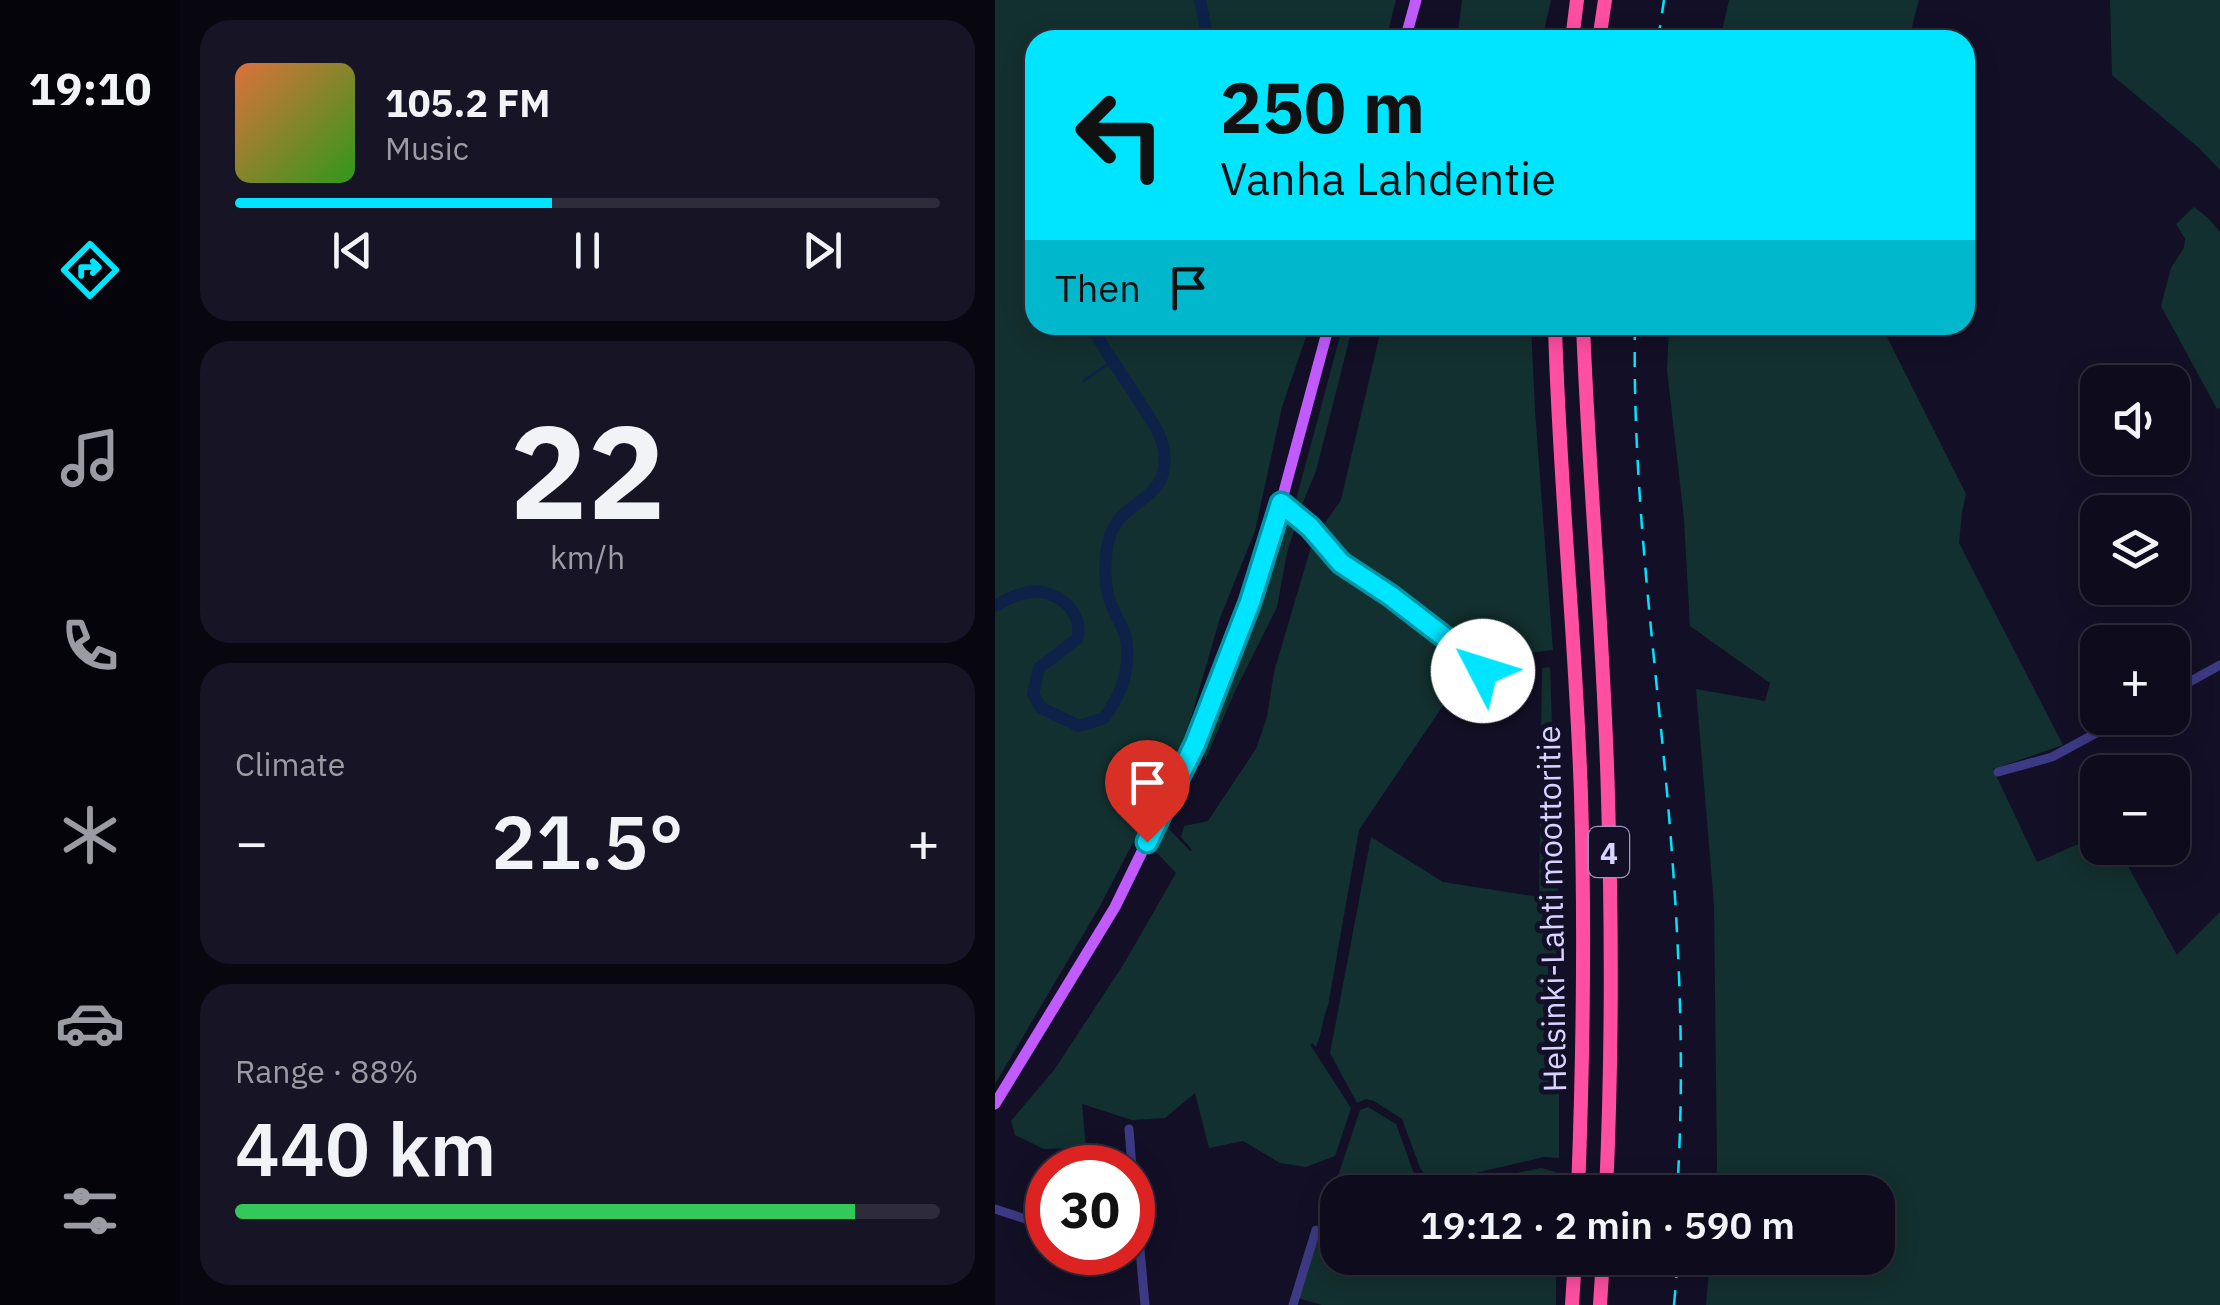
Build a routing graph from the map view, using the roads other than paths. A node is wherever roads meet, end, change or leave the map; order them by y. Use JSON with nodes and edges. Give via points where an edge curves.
{"nodes":[{"id":1,"x":1416,"y":0,"type":"edge"},
{"id":2,"x":1577,"y":0,"type":"edge"},
{"id":3,"x":1605,"y":0,"type":"edge"},
{"id":4,"x":1408,"y":30,"type":"edge"},
{"id":5,"x":1573,"y":30,"type":"edge"},
{"id":6,"x":1600,"y":30,"type":"edge"},
{"id":7,"x":1326,"y":335,"type":"edge"},
{"id":8,"x":1555,"y":335,"type":"edge"},
{"id":9,"x":1584,"y":335,"type":"edge"},
{"id":10,"x":1281,"y":503,"type":"junction"},
{"id":11,"x":2220,"y":666,"type":"edge"},
{"id":12,"x":1483,"y":671,"type":"dead end"},
{"id":13,"x":2190,"y":682,"type":"edge"},
{"id":14,"x":2092,"y":735,"type":"edge"},
{"id":15,"x":1999,"y":772,"type":"dead end"},
{"id":16,"x":995,"y":1104,"type":"edge"},
{"id":17,"x":1129,"y":1129,"type":"dead end"},
{"id":18,"x":1130,"y":1145,"type":"edge"},
{"id":19,"x":1578,"y":1175,"type":"edge"},
{"id":20,"x":1607,"y":1175,"type":"edge"},
{"id":21,"x":995,"y":1209,"type":"edge"},
{"id":22,"x":1025,"y":1219,"type":"edge"},
{"id":23,"x":1316,"y":1230,"type":"dead end"},
{"id":24,"x":1141,"y":1275,"type":"edge"},
{"id":25,"x":1574,"y":1275,"type":"edge"},
{"id":26,"x":1602,"y":1275,"type":"edge"},
{"id":27,"x":1145,"y":1305,"type":"edge"},
{"id":28,"x":1293,"y":1305,"type":"edge"},
{"id":29,"x":1572,"y":1305,"type":"edge"},
{"id":30,"x":1600,"y":1305,"type":"edge"}],
"edges":[{"from":1,"to":4,"type":"main road"},
{"from":2,"to":5,"type":"highway"},
{"from":3,"to":6,"type":"highway"},
{"from":7,"to":10,"type":"main road"},
{"from":8,"to":19,"type":"highway","name":"Helsinki-Lahti moottoritie","number":"4","via":[[1581,796]]},
{"from":9,"to":20,"type":"highway","name":"Helsinki-Lahti moottoritie","number":"4","via":[[1608,795]]},
{"from":10,"to":12,"type":"street","via":[[1341,563]]},
{"from":10,"to":16,"type":"main road","via":[[1195,744],[1115,907]]},
{"from":11,"to":13,"type":"street"},
{"from":14,"to":15,"type":"street","via":[[2051,757]]},
{"from":17,"to":18,"type":"street"},
{"from":21,"to":22,"type":"street"},
{"from":23,"to":28,"type":"street"},
{"from":24,"to":27,"type":"street"},
{"from":25,"to":29,"type":"highway"},
{"from":26,"to":30,"type":"highway"}]}
